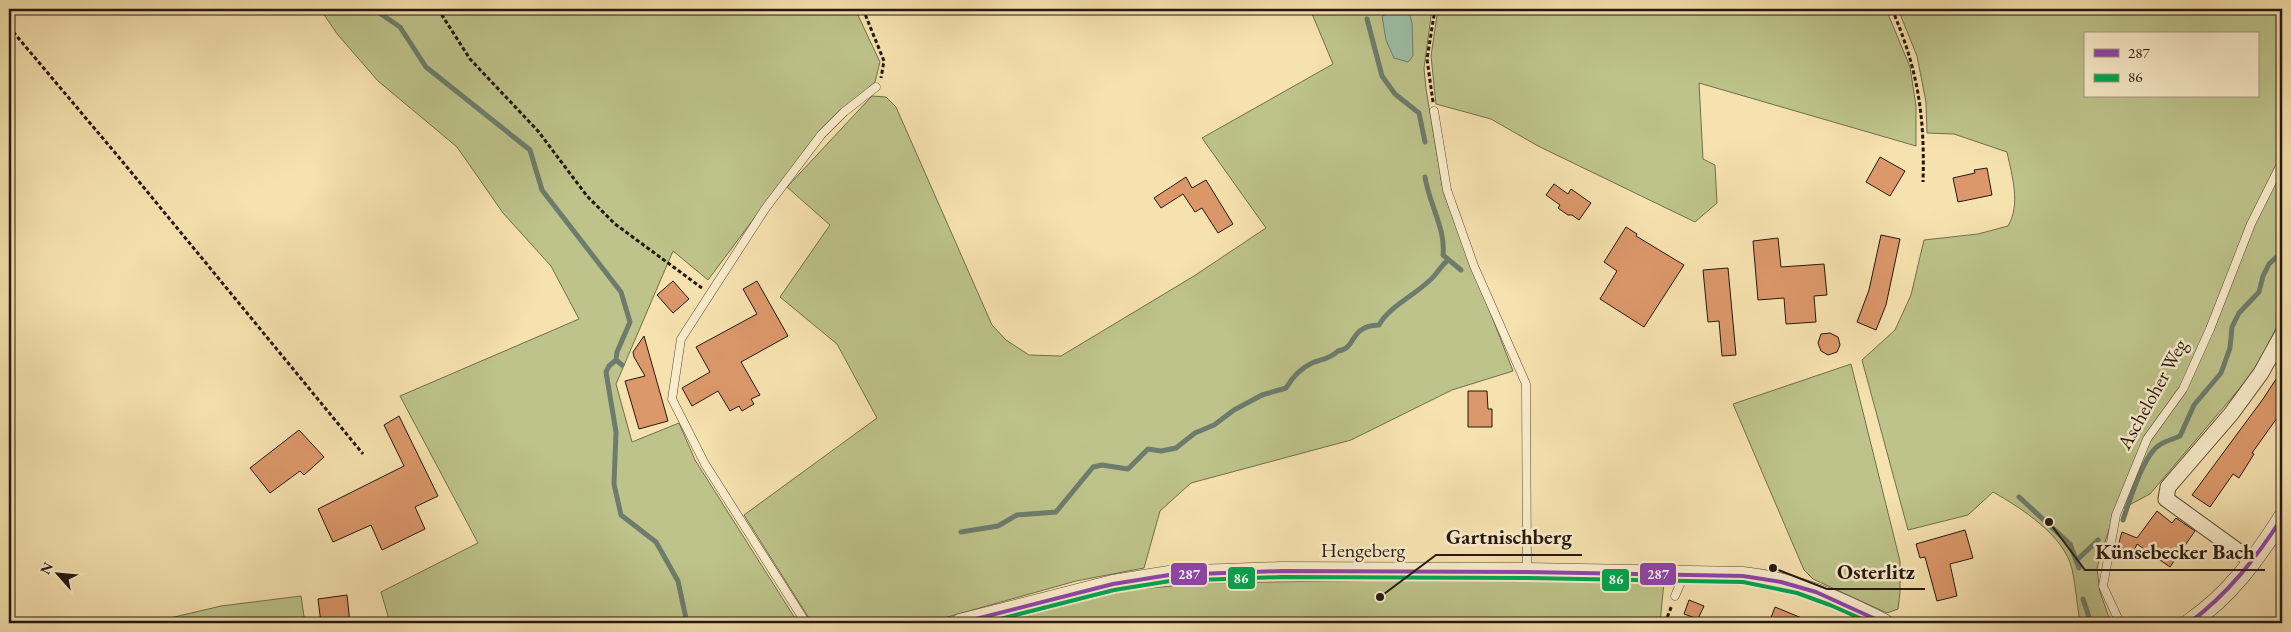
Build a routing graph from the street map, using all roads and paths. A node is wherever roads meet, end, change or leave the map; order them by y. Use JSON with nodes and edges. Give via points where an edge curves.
{"nodes":[{"id":1,"x":438,"y":9,"type":"edge"},
{"id":2,"x":863,"y":9,"type":"edge"},
{"id":3,"x":1435,"y":9,"type":"edge"},
{"id":4,"x":1892,"y":9,"type":"edge"},
{"id":5,"x":9,"y":27,"type":"edge"},
{"id":6,"x":876,"y":87,"type":"joint"},
{"id":7,"x":1434,"y":111,"type":"joint"},
{"id":8,"x":2282,"y":162,"type":"edge"},
{"id":9,"x":1923,"y":182,"type":"dead end"},
{"id":10,"x":710,"y":294,"type":"junction"},
{"id":11,"x":2282,"y":335,"type":"edge"},
{"id":12,"x":363,"y":454,"type":"dead end"},
{"id":13,"x":2282,"y":518,"type":"edge"},
{"id":14,"x":2254,"y":562,"type":"junction"},
{"id":15,"x":1527,"y":572,"type":"junction"},
{"id":16,"x":1685,"y":574,"type":"junction"},
{"id":17,"x":1675,"y":596,"type":"joint"},
{"id":18,"x":806,"y":623,"type":"edge"},
{"id":19,"x":960,"y":623,"type":"edge"},
{"id":20,"x":1665,"y":623,"type":"edge"},
{"id":21,"x":1884,"y":623,"type":"edge"},
{"id":22,"x":2120,"y":623,"type":"edge"},
{"id":23,"x":2189,"y":623,"type":"edge"}],
"edges":[{"from":1,"to":10,"type":"path","via":[[470,59],[538,131],[587,196],[615,224]]},
{"from":2,"to":6,"type":"path","via":[[884,61],[883,74]]},
{"from":3,"to":7,"type":"path","via":[[1427,59]]},
{"from":4,"to":9,"type":"path","via":[[1914,68],[1921,105]]},
{"from":5,"to":12,"type":"path"},
{"from":6,"to":10,"type":"lane","via":[[844,112],[822,135],[765,209]]},
{"from":7,"to":15,"type":"lane","via":[[1447,190],[1474,266],[1526,384]]},
{"from":8,"to":22,"type":"lane","name":"Ascheloher Weg","via":[[2251,224],[2183,389],[2148,439],[2116,515],[2103,586]]},
{"from":10,"to":18,"type":"lane","via":[[681,339],[672,399],[705,464]]},
{"from":11,"to":14,"type":"street","via":[[2262,373],[2168,487],[2166,499]]},
{"from":13,"to":14,"type":"street"},
{"from":14,"to":23,"type":"street","via":[[2234,585]]},
{"from":15,"to":16,"type":"street","name":"Hengeberg"},
{"from":15,"to":19,"type":"street","name":"Hengeberg","via":[[1169,575],[1113,584]]},
{"from":16,"to":17,"type":"lane"},
{"from":16,"to":21,"type":"street","name":"Hengeberg","via":[[1780,581],[1812,590]]},
{"from":17,"to":20,"type":"path"}]}
